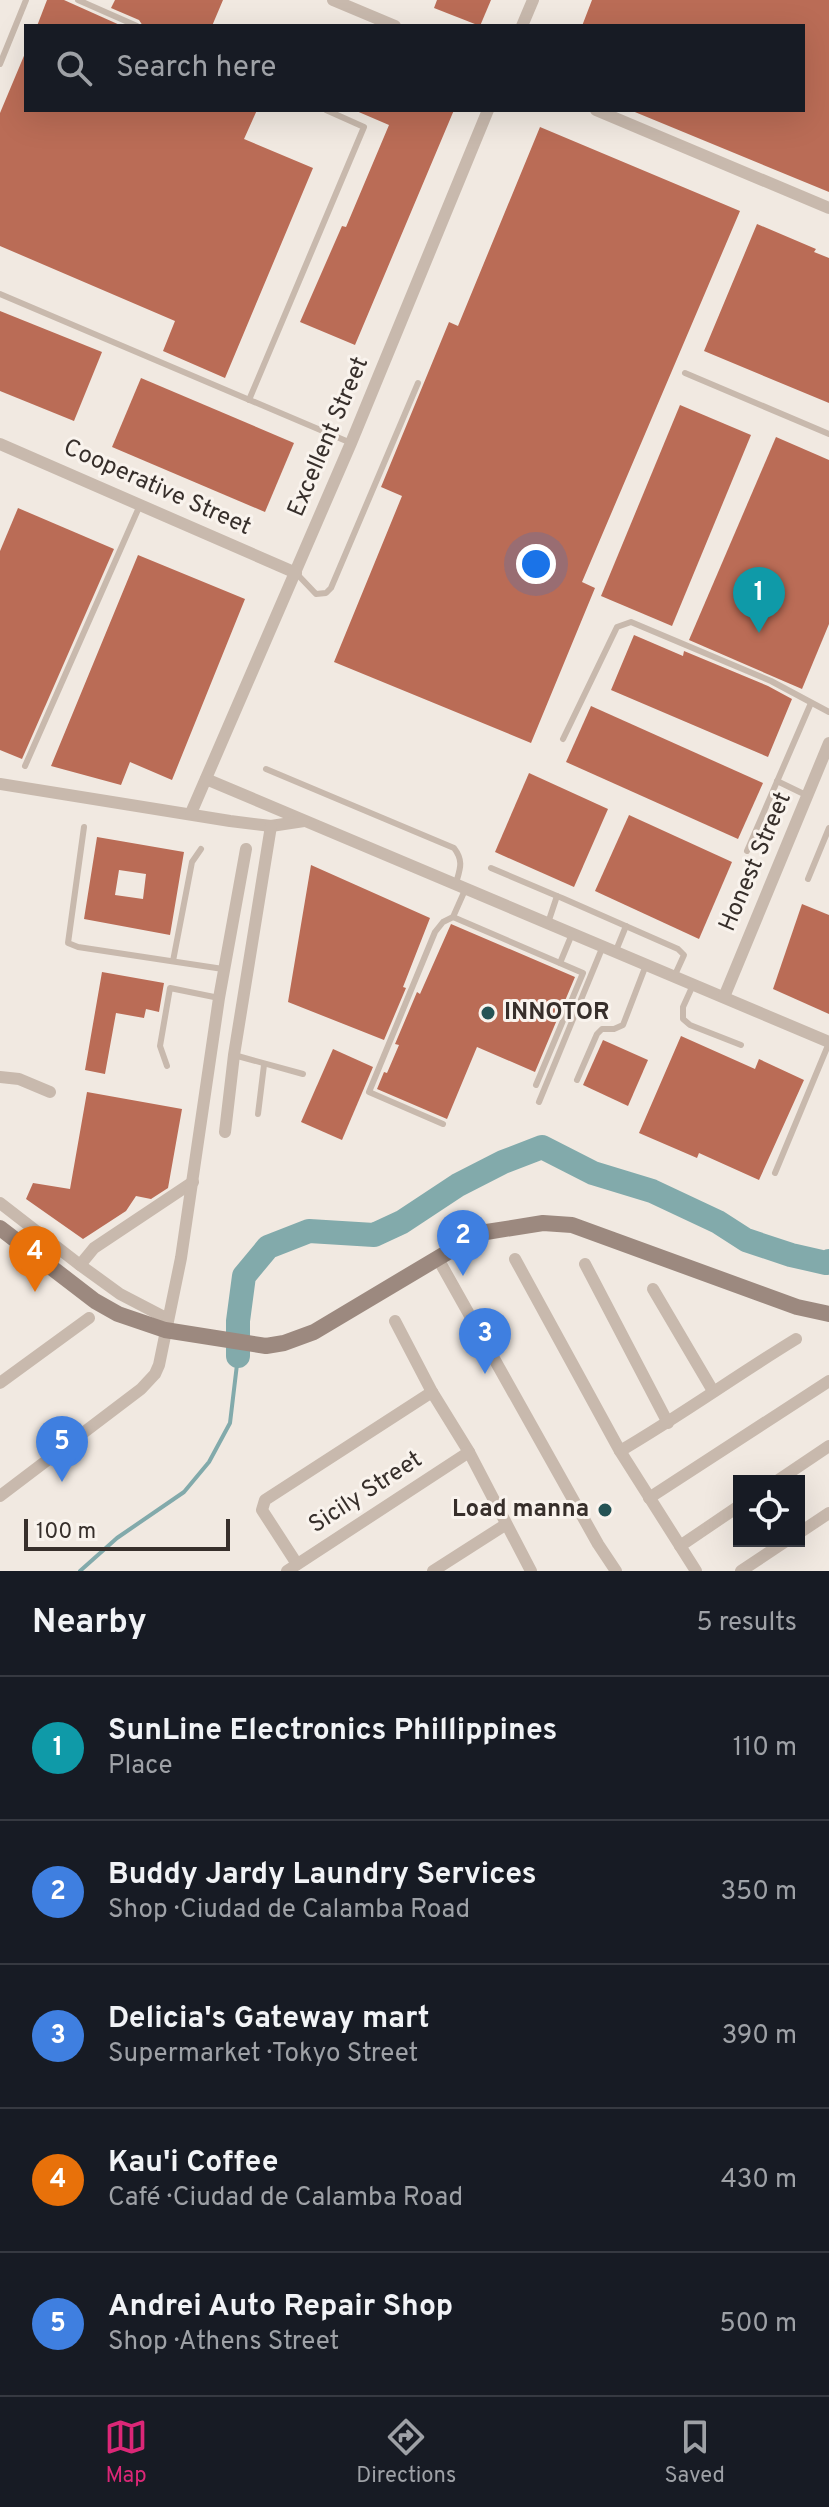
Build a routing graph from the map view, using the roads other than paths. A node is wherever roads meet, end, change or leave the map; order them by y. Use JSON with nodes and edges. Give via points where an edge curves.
{"nodes":[{"id":1,"x":26,"y":0,"type":"edge"},
{"id":2,"x":78,"y":0,"type":"edge"},
{"id":3,"x":333,"y":0,"type":"edge"},
{"id":4,"x":533,"y":0,"type":"edge"},
{"id":5,"x":132,"y":24,"type":"edge"},
{"id":6,"x":390,"y":24,"type":"edge"},
{"id":7,"x":523,"y":24,"type":"edge"},
{"id":8,"x":0,"y":64,"type":"edge"},
{"id":9,"x":330,"y":112,"type":"edge"},
{"id":10,"x":487,"y":112,"type":"edge"},
{"id":11,"x":601,"y":112,"type":"edge"},
{"id":12,"x":829,"y":208,"type":"edge"},
{"id":13,"x":0,"y":294,"type":"edge"},
{"id":14,"x":685,"y":373,"type":"dead end"},
{"id":15,"x":418,"y":383,"type":"dead end"},
{"id":16,"x":249,"y":400,"type":"junction"},
{"id":17,"x":829,"y":434,"type":"edge"},
{"id":18,"x":351,"y":443,"type":"junction"},
{"id":19,"x":0,"y":444,"type":"edge"},
{"id":20,"x":140,"y":505,"type":"junction"},
{"id":21,"x":296,"y":573,"type":"junction"},
{"id":22,"x":811,"y":703,"type":"junction"},
{"id":23,"x":829,"y":712,"type":"edge"},
{"id":24,"x":563,"y":739,"type":"dead end"},
{"id":25,"x":829,"y":743,"type":"edge"},
{"id":26,"x":25,"y":766,"type":"dead end"},
{"id":27,"x":266,"y":769,"type":"dead end"},
{"id":28,"x":206,"y":779,"type":"junction"},
{"id":29,"x":777,"y":781,"type":"junction"},
{"id":30,"x":0,"y":784,"type":"edge"},
{"id":31,"x":808,"y":796,"type":"junction"},
{"id":32,"x":191,"y":813,"type":"junction"},
{"id":33,"x":307,"y":821,"type":"junction"},
{"id":34,"x":271,"y":826,"type":"junction"},
{"id":35,"x":84,"y":827,"type":"dead end"},
{"id":36,"x":829,"y":828,"type":"edge"},
{"id":37,"x":201,"y":849,"type":"dead end"},
{"id":38,"x":246,"y":849,"type":"dead end"},
{"id":39,"x":747,"y":851,"type":"dead end"},
{"id":40,"x":491,"y":868,"type":"dead end"},
{"id":41,"x":808,"y":879,"type":"dead end"},
{"id":42,"x":461,"y":886,"type":"junction"},
{"id":43,"x":557,"y":896,"type":"junction"},
{"id":44,"x":453,"y":917,"type":"junction"},
{"id":45,"x":548,"y":923,"type":"junction"},
{"id":46,"x":626,"y":926,"type":"junction"},
{"id":47,"x":572,"y":934,"type":"junction"},
{"id":48,"x":603,"y":946,"type":"junction"},
{"id":49,"x":615,"y":953,"type":"junction"},
{"id":50,"x":173,"y":961,"type":"junction"},
{"id":51,"x":560,"y":963,"type":"junction"},
{"id":52,"x":646,"y":965,"type":"junction"},
{"id":53,"x":223,"y":969,"type":"junction"},
{"id":54,"x":674,"y":977,"type":"junction"},
{"id":55,"x":693,"y":985,"type":"junction"},
{"id":56,"x":724,"y":997,"type":"junction"},
{"id":57,"x":219,"y":998,"type":"junction"},
{"id":58,"x":829,"y":1042,"type":"edge"},
{"id":59,"x":741,"y":1045,"type":"dead end"},
{"id":60,"x":234,"y":1055,"type":"junction"},
{"id":61,"x":264,"y":1065,"type":"junction"},
{"id":62,"x":167,"y":1066,"type":"dead end"},
{"id":63,"x":303,"y":1074,"type":"dead end"},
{"id":64,"x":0,"y":1077,"type":"edge"},
{"id":65,"x":577,"y":1080,"type":"dead end"},
{"id":66,"x":536,"y":1085,"type":"dead end"},
{"id":67,"x":50,"y":1092,"type":"dead end"},
{"id":68,"x":539,"y":1102,"type":"dead end"},
{"id":69,"x":258,"y":1114,"type":"dead end"},
{"id":70,"x":443,"y":1124,"type":"dead end"},
{"id":71,"x":225,"y":1132,"type":"dead end"},
{"id":72,"x":775,"y":1173,"type":"dead end"},
{"id":73,"x":193,"y":1182,"type":"junction"},
{"id":74,"x":0,"y":1203,"type":"edge"},
{"id":75,"x":0,"y":1228,"type":"edge"},
{"id":76,"x":437,"y":1257,"type":"junction"},
{"id":77,"x":515,"y":1259,"type":"dead end"},
{"id":78,"x":585,"y":1264,"type":"dead end"},
{"id":79,"x":80,"y":1265,"type":"junction"},
{"id":80,"x":653,"y":1289,"type":"dead end"},
{"id":81,"x":829,"y":1314,"type":"edge"},
{"id":82,"x":89,"y":1318,"type":"dead end"},
{"id":83,"x":395,"y":1321,"type":"dead end"},
{"id":84,"x":167,"y":1324,"type":"junction"},
{"id":85,"x":796,"y":1339,"type":"dead end"},
{"id":86,"x":829,"y":1381,"type":"edge"},
{"id":87,"x":0,"y":1383,"type":"edge"},
{"id":88,"x":713,"y":1391,"type":"junction"},
{"id":89,"x":432,"y":1392,"type":"junction"},
{"id":90,"x":668,"y":1423,"type":"junction"},
{"id":91,"x":829,"y":1446,"type":"edge"},
{"id":92,"x":620,"y":1451,"type":"junction"},
{"id":93,"x":469,"y":1452,"type":"junction"},
{"id":94,"x":786,"y":1475,"type":"edge"},
{"id":95,"x":0,"y":1496,"type":"edge"},
{"id":96,"x":649,"y":1498,"type":"junction"},
{"id":97,"x":733,"y":1510,"type":"edge"},
{"id":98,"x":829,"y":1513,"type":"edge"},
{"id":99,"x":505,"y":1525,"type":"junction"},
{"id":100,"x":805,"y":1529,"type":"edge"},
{"id":101,"x":680,"y":1546,"type":"junction"},
{"id":102,"x":777,"y":1547,"type":"edge"},
{"id":103,"x":292,"y":1568,"type":"edge"},
{"id":104,"x":433,"y":1571,"type":"edge"},
{"id":105,"x":531,"y":1571,"type":"edge"},
{"id":106,"x":616,"y":1571,"type":"edge"},
{"id":107,"x":696,"y":1571,"type":"edge"},
{"id":108,"x":741,"y":1571,"type":"edge"}],
"edges":[{"from":1,"to":8,"type":"lane"},
{"from":2,"to":5,"type":"lane"},
{"from":3,"to":6,"type":"street"},
{"from":4,"to":7,"type":"street"},
{"from":9,"to":16,"type":"lane","via":[[364,127]]},
{"from":10,"to":18,"type":"street","name":"Excellent Street"},
{"from":11,"to":12,"type":"street"},
{"from":13,"to":16,"type":"lane"},
{"from":14,"to":17,"type":"lane"},
{"from":15,"to":21,"type":"lane","via":[[331,588],[316,594]]},
{"from":16,"to":18,"type":"lane"},
{"from":18,"to":21,"type":"street","name":"Excellent Street"},
{"from":19,"to":20,"type":"street","name":"Cooperative Street"},
{"from":20,"to":21,"type":"street","name":"Cooperative Street"},
{"from":20,"to":26,"type":"lane"},
{"from":21,"to":28,"type":"street","name":"Excellent Street"},
{"from":22,"to":23,"type":"lane"},
{"from":22,"to":24,"type":"lane","via":[[631,622],[617,627]]},
{"from":22,"to":29,"type":"lane"},
{"from":25,"to":31,"type":"street","name":"Honest Street"},
{"from":27,"to":42,"type":"lane","via":[[454,848],[462,864]]},
{"from":28,"to":32,"type":"street","name":"Excellent Street"},
{"from":28,"to":33,"type":"street"},
{"from":29,"to":31,"type":"lane"},
{"from":29,"to":39,"type":"lane"},
{"from":30,"to":32,"type":"street"},
{"from":31,"to":56,"type":"street","name":"Honest Street"},
{"from":32,"to":34,"type":"street"},
{"from":33,"to":34,"type":"street"},
{"from":33,"to":42,"type":"street"},
{"from":34,"to":60,"type":"street"},
{"from":35,"to":50,"type":"lane","via":[[68,943]]},
{"from":36,"to":41,"type":"lane"},
{"from":37,"to":50,"type":"lane","via":[[192,862]]},
{"from":38,"to":53,"type":"street"},
{"from":40,"to":43,"type":"lane"},
{"from":42,"to":44,"type":"lane"},
{"from":42,"to":45,"type":"street"},
{"from":43,"to":45,"type":"lane"},
{"from":43,"to":46,"type":"lane"},
{"from":44,"to":51,"type":"lane"},
{"from":44,"to":70,"type":"lane","via":[[435,932],[369,1092]]},
{"from":45,"to":47,"type":"street"},
{"from":46,"to":49,"type":"lane"},
{"from":46,"to":54,"type":"lane","via":[[682,952]]},
{"from":47,"to":48,"type":"street"},
{"from":47,"to":51,"type":"lane"},
{"from":48,"to":49,"type":"street"},
{"from":48,"to":68,"type":"lane"},
{"from":49,"to":52,"type":"street"},
{"from":50,"to":53,"type":"lane"},
{"from":51,"to":66,"type":"lane","via":[[583,973]]},
{"from":52,"to":54,"type":"street"},
{"from":52,"to":65,"type":"lane","via":[[623,1025],[597,1034]]},
{"from":53,"to":57,"type":"street"},
{"from":54,"to":55,"type":"street"},
{"from":55,"to":56,"type":"street"},
{"from":55,"to":59,"type":"lane","via":[[683,1019]]},
{"from":56,"to":58,"type":"street"},
{"from":57,"to":62,"type":"lane","via":[[170,988],[160,1046]]},
{"from":57,"to":73,"type":"street"},
{"from":58,"to":72,"type":"lane"},
{"from":60,"to":61,"type":"lane"},
{"from":60,"to":71,"type":"street"},
{"from":61,"to":63,"type":"lane"},
{"from":61,"to":69,"type":"lane"},
{"from":64,"to":67,"type":"street"},
{"from":73,"to":79,"type":"street","via":[[94,1248]]},
{"from":73,"to":84,"type":"street"},
{"from":74,"to":79,"type":"street"},
{"from":75,"to":84,"type":"main road","via":[[95,1301],[118,1314]]},
{"from":76,"to":81,"type":"main road","via":[[497,1228],[572,1225]]},
{"from":76,"to":84,"type":"main road","via":[[314,1332],[284,1343],[266,1346],[194,1336]]},
{"from":76,"to":106,"type":"street"},
{"from":77,"to":92,"type":"street"},
{"from":78,"to":90,"type":"street"},
{"from":79,"to":84,"type":"street"},
{"from":80,"to":88,"type":"street"},
{"from":82,"to":87,"type":"street"},
{"from":83,"to":89,"type":"street"},
{"from":84,"to":95,"type":"street","via":[[159,1365],[148,1382]]},
{"from":85,"to":88,"type":"street"},
{"from":86,"to":96,"type":"street"},
{"from":88,"to":90,"type":"street"},
{"from":89,"to":93,"type":"street"},
{"from":89,"to":103,"type":"street","via":[[265,1500],[262,1510]]},
{"from":90,"to":92,"type":"street"},
{"from":91,"to":94,"type":"street"},
{"from":92,"to":96,"type":"street"},
{"from":93,"to":99,"type":"street"},
{"from":93,"to":103,"type":"street","name":"Sicily Street"},
{"from":96,"to":101,"type":"street"},
{"from":97,"to":101,"type":"street"},
{"from":98,"to":100,"type":"street"},
{"from":99,"to":104,"type":"street"},
{"from":99,"to":105,"type":"street"},
{"from":101,"to":107,"type":"street"},
{"from":102,"to":108,"type":"street"}]}
